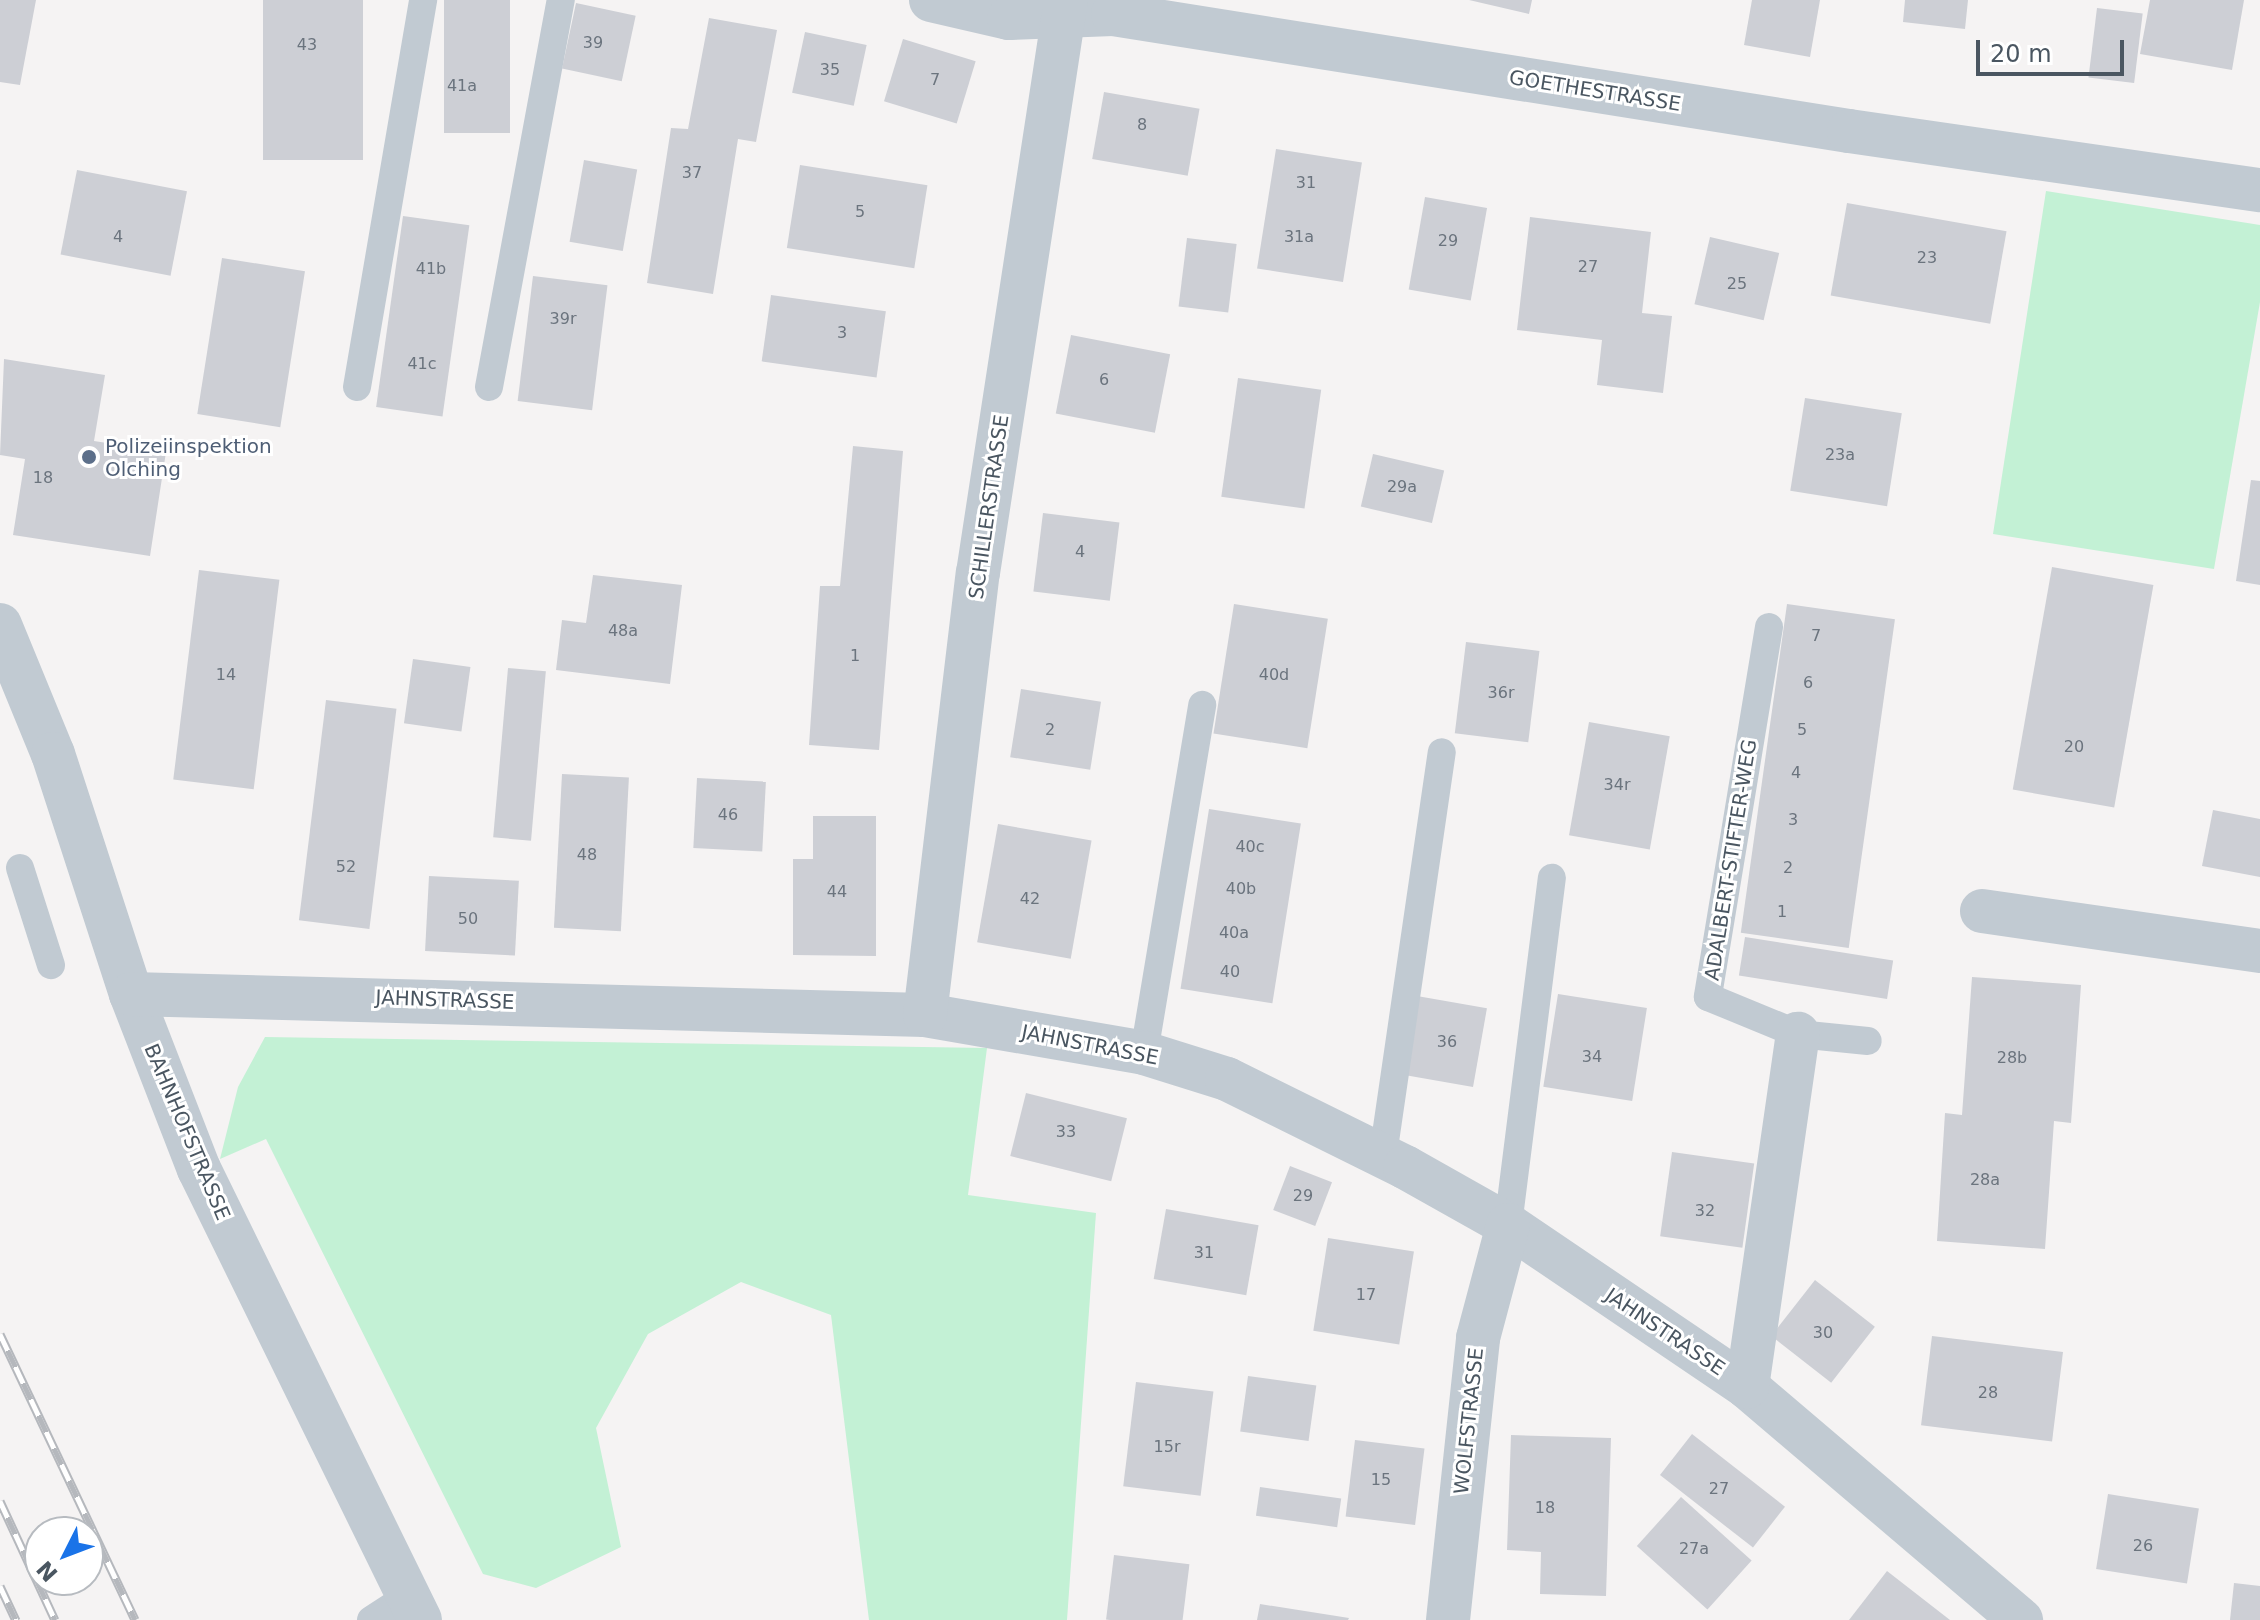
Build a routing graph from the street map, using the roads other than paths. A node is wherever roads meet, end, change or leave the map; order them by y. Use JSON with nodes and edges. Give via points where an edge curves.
{"nodes":[{"id":1,"x":423,"y":0,"type":"edge"},
{"id":2,"x":561,"y":0,"type":"edge"},
{"id":3,"x":931,"y":0,"type":"edge"},
{"id":4,"x":1064,"y":10,"type":"edge"},
{"id":5,"x":2260,"y":190,"type":"edge"},
{"id":6,"x":357,"y":387,"type":"dead end"},
{"id":7,"x":489,"y":387,"type":"dead end"},
{"id":8,"x":0,"y":625,"type":"edge"},
{"id":9,"x":1769,"y":627,"type":"dead end"},
{"id":10,"x":1202,"y":705,"type":"dead end"},
{"id":11,"x":1442,"y":752,"type":"dead end"},
{"id":12,"x":20,"y":868,"type":"dead end"},
{"id":13,"x":1552,"y":878,"type":"dead end"},
{"id":14,"x":1982,"y":911,"type":"dead end"},
{"id":15,"x":2260,"y":951,"type":"edge"},
{"id":16,"x":51,"y":965,"type":"dead end"},
{"id":17,"x":131,"y":994,"type":"junction"},
{"id":18,"x":925,"y":1015,"type":"junction"},
{"id":19,"x":1798,"y":1034,"type":"junction"},
{"id":20,"x":1868,"y":1041,"type":"dead end"},
{"id":21,"x":1144,"y":1053,"type":"junction"},
{"id":22,"x":1383,"y":1155,"type":"junction"},
{"id":23,"x":1508,"y":1225,"type":"junction"},
{"id":24,"x":1747,"y":1387,"type":"junction"},
{"id":25,"x":414,"y":1608,"type":"edge"},
{"id":26,"x":371,"y":1620,"type":"edge"},
{"id":27,"x":1448,"y":1620,"type":"edge"},
{"id":28,"x":2021,"y":1620,"type":"edge"}],
"edges":[{"from":1,"to":6,"type":"lane"},
{"from":2,"to":7,"type":"lane"},
{"from":3,"to":4,"type":"street","name":"GOETHESTRASSE","via":[[1009,18]]},
{"from":4,"to":5,"type":"street","name":"GOETHESTRASSE"},
{"from":4,"to":18,"type":"street","name":"SCHILLERSTRASSE","via":[[978,573]]},
{"from":8,"to":17,"type":"street","name":"BAHNHOFSTRASSE","via":[[53,754]]},
{"from":9,"to":19,"type":"lane","name":"ADALBERT-STIFTER-WEG","via":[[1708,997]]},
{"from":10,"to":21,"type":"lane"},
{"from":11,"to":22,"type":"lane"},
{"from":12,"to":16,"type":"lane"},
{"from":13,"to":23,"type":"lane"},
{"from":14,"to":15,"type":"street"},
{"from":17,"to":18,"type":"street","name":"JAHNSTRASSE"},
{"from":17,"to":25,"type":"street","name":"BAHNHOFSTRASSE","via":[[199,1169]]},
{"from":18,"to":21,"type":"street","name":"JAHNSTRASSE"},
{"from":19,"to":20,"type":"lane","name":"ADALBERT-STIFTER-WEG"},
{"from":19,"to":24,"type":"street"},
{"from":21,"to":22,"type":"street","name":"JAHNSTRASSE","via":[[1227,1079]]},
{"from":22,"to":23,"type":"street","name":"JAHNSTRASSE"},
{"from":23,"to":24,"type":"street","name":"JAHNSTRASSE"},
{"from":23,"to":27,"type":"street","name":"WOLFSTRASSE","via":[[1478,1338]]},
{"from":24,"to":28,"type":"street","name":"JAHNSTRASSE"},
{"from":25,"to":26,"type":"lane"}]}
